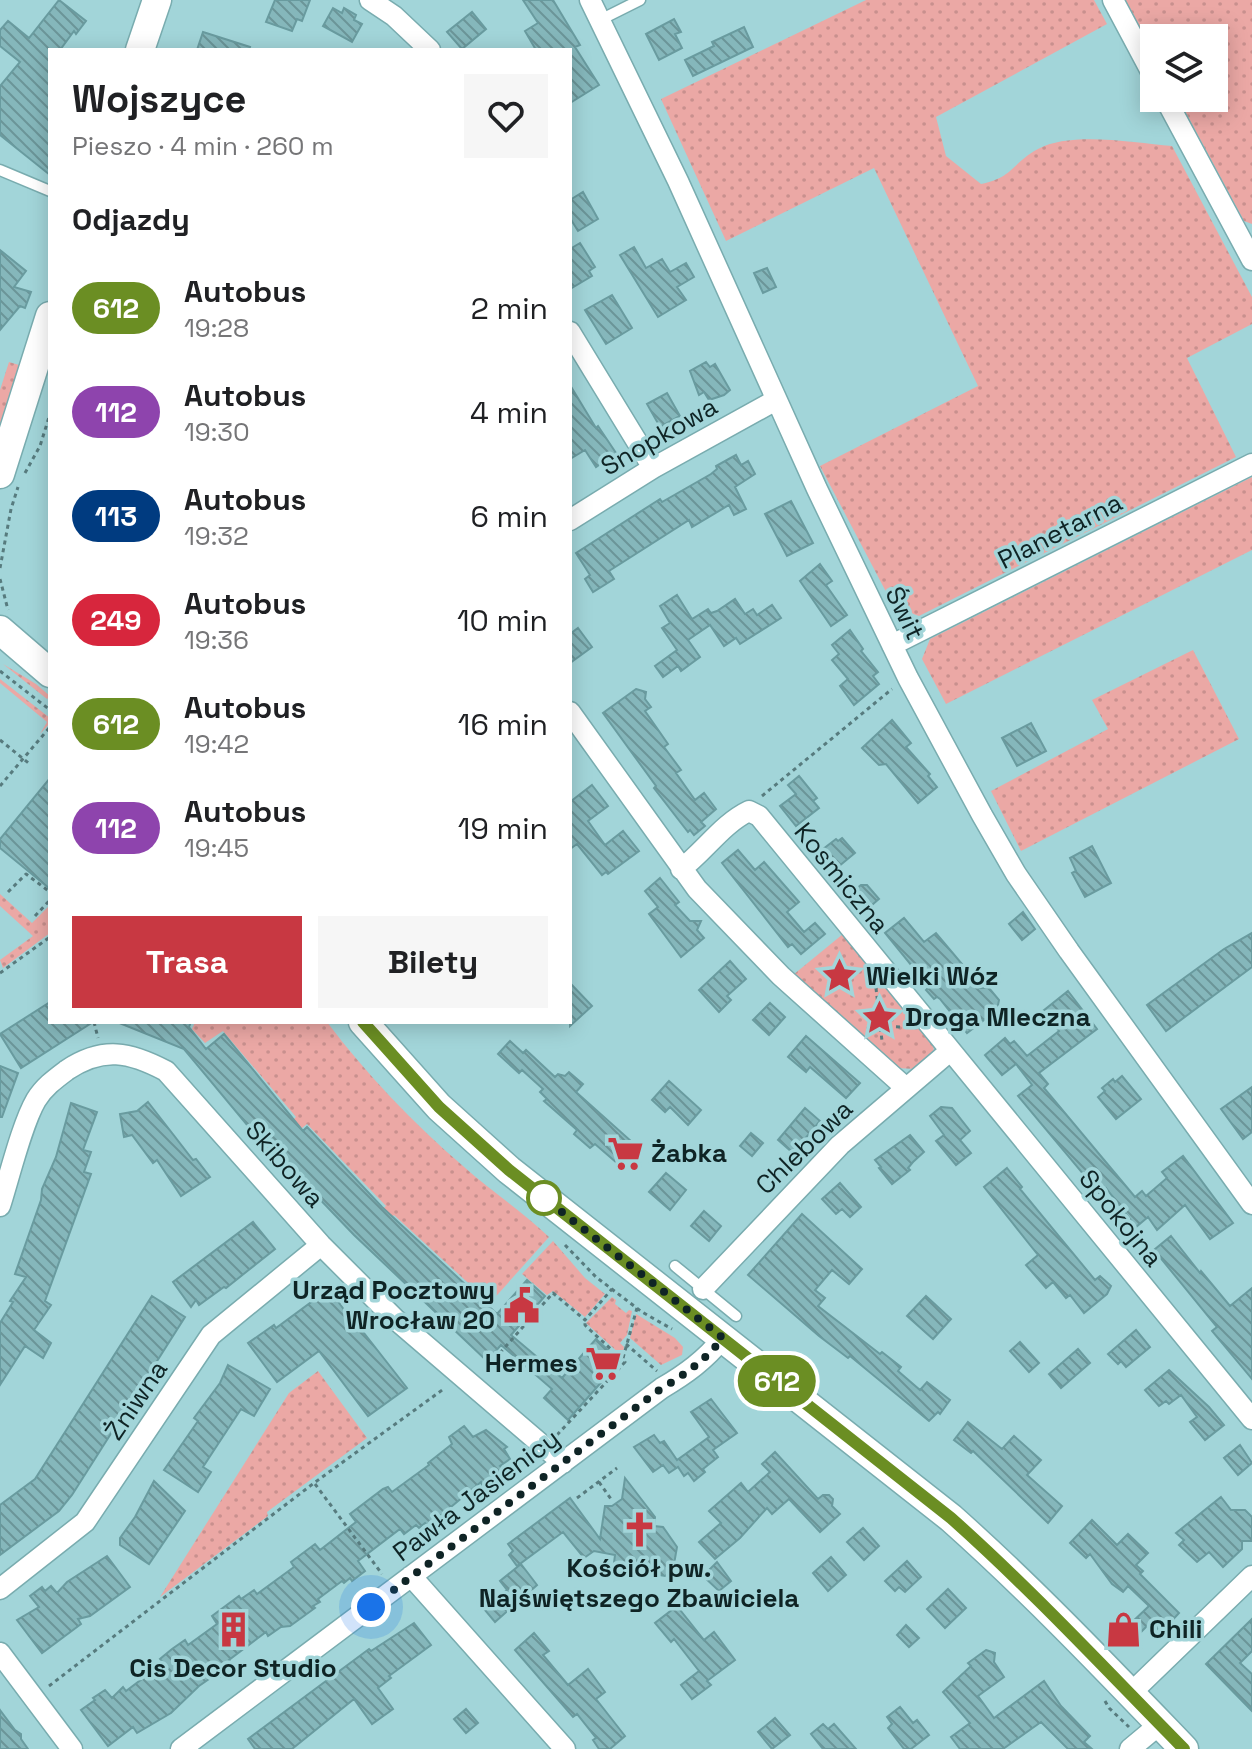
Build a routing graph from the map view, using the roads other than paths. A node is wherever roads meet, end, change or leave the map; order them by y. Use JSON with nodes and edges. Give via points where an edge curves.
{"nodes":[{"id":1,"x":157,"y":0,"type":"edge"},
{"id":2,"x":370,"y":0,"type":"edge"},
{"id":3,"x":640,"y":0,"type":"edge"},
{"id":4,"x":1113,"y":0,"type":"edge"},
{"id":5,"x":597,"y":6,"type":"edge"},
{"id":6,"x":141,"y":48,"type":"edge"},
{"id":7,"x":428,"y":48,"type":"edge"},
{"id":8,"x":1140,"y":51,"type":"edge"},
{"id":9,"x":1173,"y":112,"type":"edge"},
{"id":10,"x":0,"y":170,"type":"edge"},
{"id":11,"x":48,"y":190,"type":"edge"},
{"id":12,"x":1251,"y":256,"type":"edge"},
{"id":13,"x":48,"y":322,"type":"edge"},
{"id":14,"x":572,"y":335,"type":"edge"},
{"id":15,"x":776,"y":400,"type":"junction"},
{"id":16,"x":1252,"y":464,"type":"edge"},
{"id":17,"x":653,"y":468,"type":"junction"},
{"id":18,"x":0,"y":474,"type":"edge"},
{"id":19,"x":572,"y":519,"type":"edge"},
{"id":20,"x":4,"y":620,"type":"edge"},
{"id":21,"x":892,"y":645,"type":"junction"},
{"id":22,"x":0,"y":654,"type":"edge"},
{"id":23,"x":48,"y":671,"type":"edge"},
{"id":24,"x":48,"y":682,"type":"edge"},
{"id":25,"x":572,"y":715,"type":"edge"},
{"id":26,"x":681,"y":869,"type":"junction"},
{"id":27,"x":365,"y":1024,"type":"edge"},
{"id":28,"x":950,"y":1051,"type":"junction"},
{"id":29,"x":906,"y":1088,"type":"junction"},
{"id":30,"x":1252,"y":1204,"type":"edge"},
{"id":31,"x":0,"y":1206,"type":"edge"},
{"id":32,"x":321,"y":1245,"type":"junction"},
{"id":33,"x":675,"y":1266,"type":"dead end"},
{"id":34,"x":703,"y":1289,"type":"junction"},
{"id":35,"x":730,"y":1327,"type":"junction"},
{"id":36,"x":1252,"y":1419,"type":"edge"},
{"id":37,"x":563,"y":1463,"type":"junction"},
{"id":38,"x":411,"y":1576,"type":"junction"},
{"id":39,"x":1252,"y":1576,"type":"edge"},
{"id":40,"x":0,"y":1589,"type":"edge"},
{"id":41,"x":0,"y":1653,"type":"edge"},
{"id":42,"x":1131,"y":1693,"type":"junction"},
{"id":43,"x":1144,"y":1737,"type":"edge"},
{"id":44,"x":72,"y":1749,"type":"edge"},
{"id":45,"x":181,"y":1749,"type":"edge"},
{"id":46,"x":565,"y":1749,"type":"edge"},
{"id":47,"x":1184,"y":1749,"type":"edge"}],
"edges":[{"from":1,"to":6,"type":"street"},
{"from":2,"to":7,"type":"street"},
{"from":3,"to":5,"type":"lane"},
{"from":4,"to":8,"type":"street"},
{"from":5,"to":15,"type":"street","name":"Świt"},
{"from":9,"to":12,"type":"street"},
{"from":10,"to":11,"type":"lane"},
{"from":13,"to":18,"type":"street"},
{"from":14,"to":17,"type":"street"},
{"from":15,"to":17,"type":"street","name":"Snopkowa"},
{"from":15,"to":21,"type":"street","name":"Świt"},
{"from":16,"to":21,"type":"street","name":"Planetarna"},
{"from":17,"to":19,"type":"street","name":"Snopkowa"},
{"from":20,"to":23,"type":"street"},
{"from":21,"to":30,"type":"street","name":"Świt","via":[[1016,874]]},
{"from":22,"to":24,"type":"street"},
{"from":25,"to":26,"type":"street"},
{"from":26,"to":28,"type":"street","name":"Kosmiczna","via":[[749,811],[759,816]]},
{"from":26,"to":29,"type":"street","via":[[781,976]]},
{"from":27,"to":35,"type":"street","via":[[477,1143],[552,1206]]},
{"from":28,"to":29,"type":"street","name":"Chlebowa"},
{"from":28,"to":36,"type":"street","name":"Spokojna"},
{"from":29,"to":34,"type":"street","name":"Chlebowa","via":[[840,1145]]},
{"from":31,"to":32,"type":"street","name":"Skibowa","via":[[35,1101],[50,1082],[83,1059],[123,1054],[166,1071]]},
{"from":32,"to":37,"type":"street","name":"Skibowa","via":[[395,1319]]},
{"from":32,"to":40,"type":"street","name":"Żniwna","via":[[211,1335],[85,1522]]},
{"from":33,"to":34,"type":"lane"},
{"from":34,"to":35,"type":"lane"},
{"from":35,"to":37,"type":"street","name":"Pawła Jasienicy","via":[[709,1356]]},
{"from":35,"to":42,"type":"street","via":[[951,1518]]},
{"from":37,"to":38,"type":"street","name":"Pawła Jasienicy"},
{"from":38,"to":45,"type":"street","name":"Pawła Jasienicy"},
{"from":38,"to":46,"type":"street"},
{"from":39,"to":42,"type":"street"},
{"from":41,"to":44,"type":"street"},
{"from":42,"to":43,"type":"street"},
{"from":43,"to":47,"type":"street"}]}
